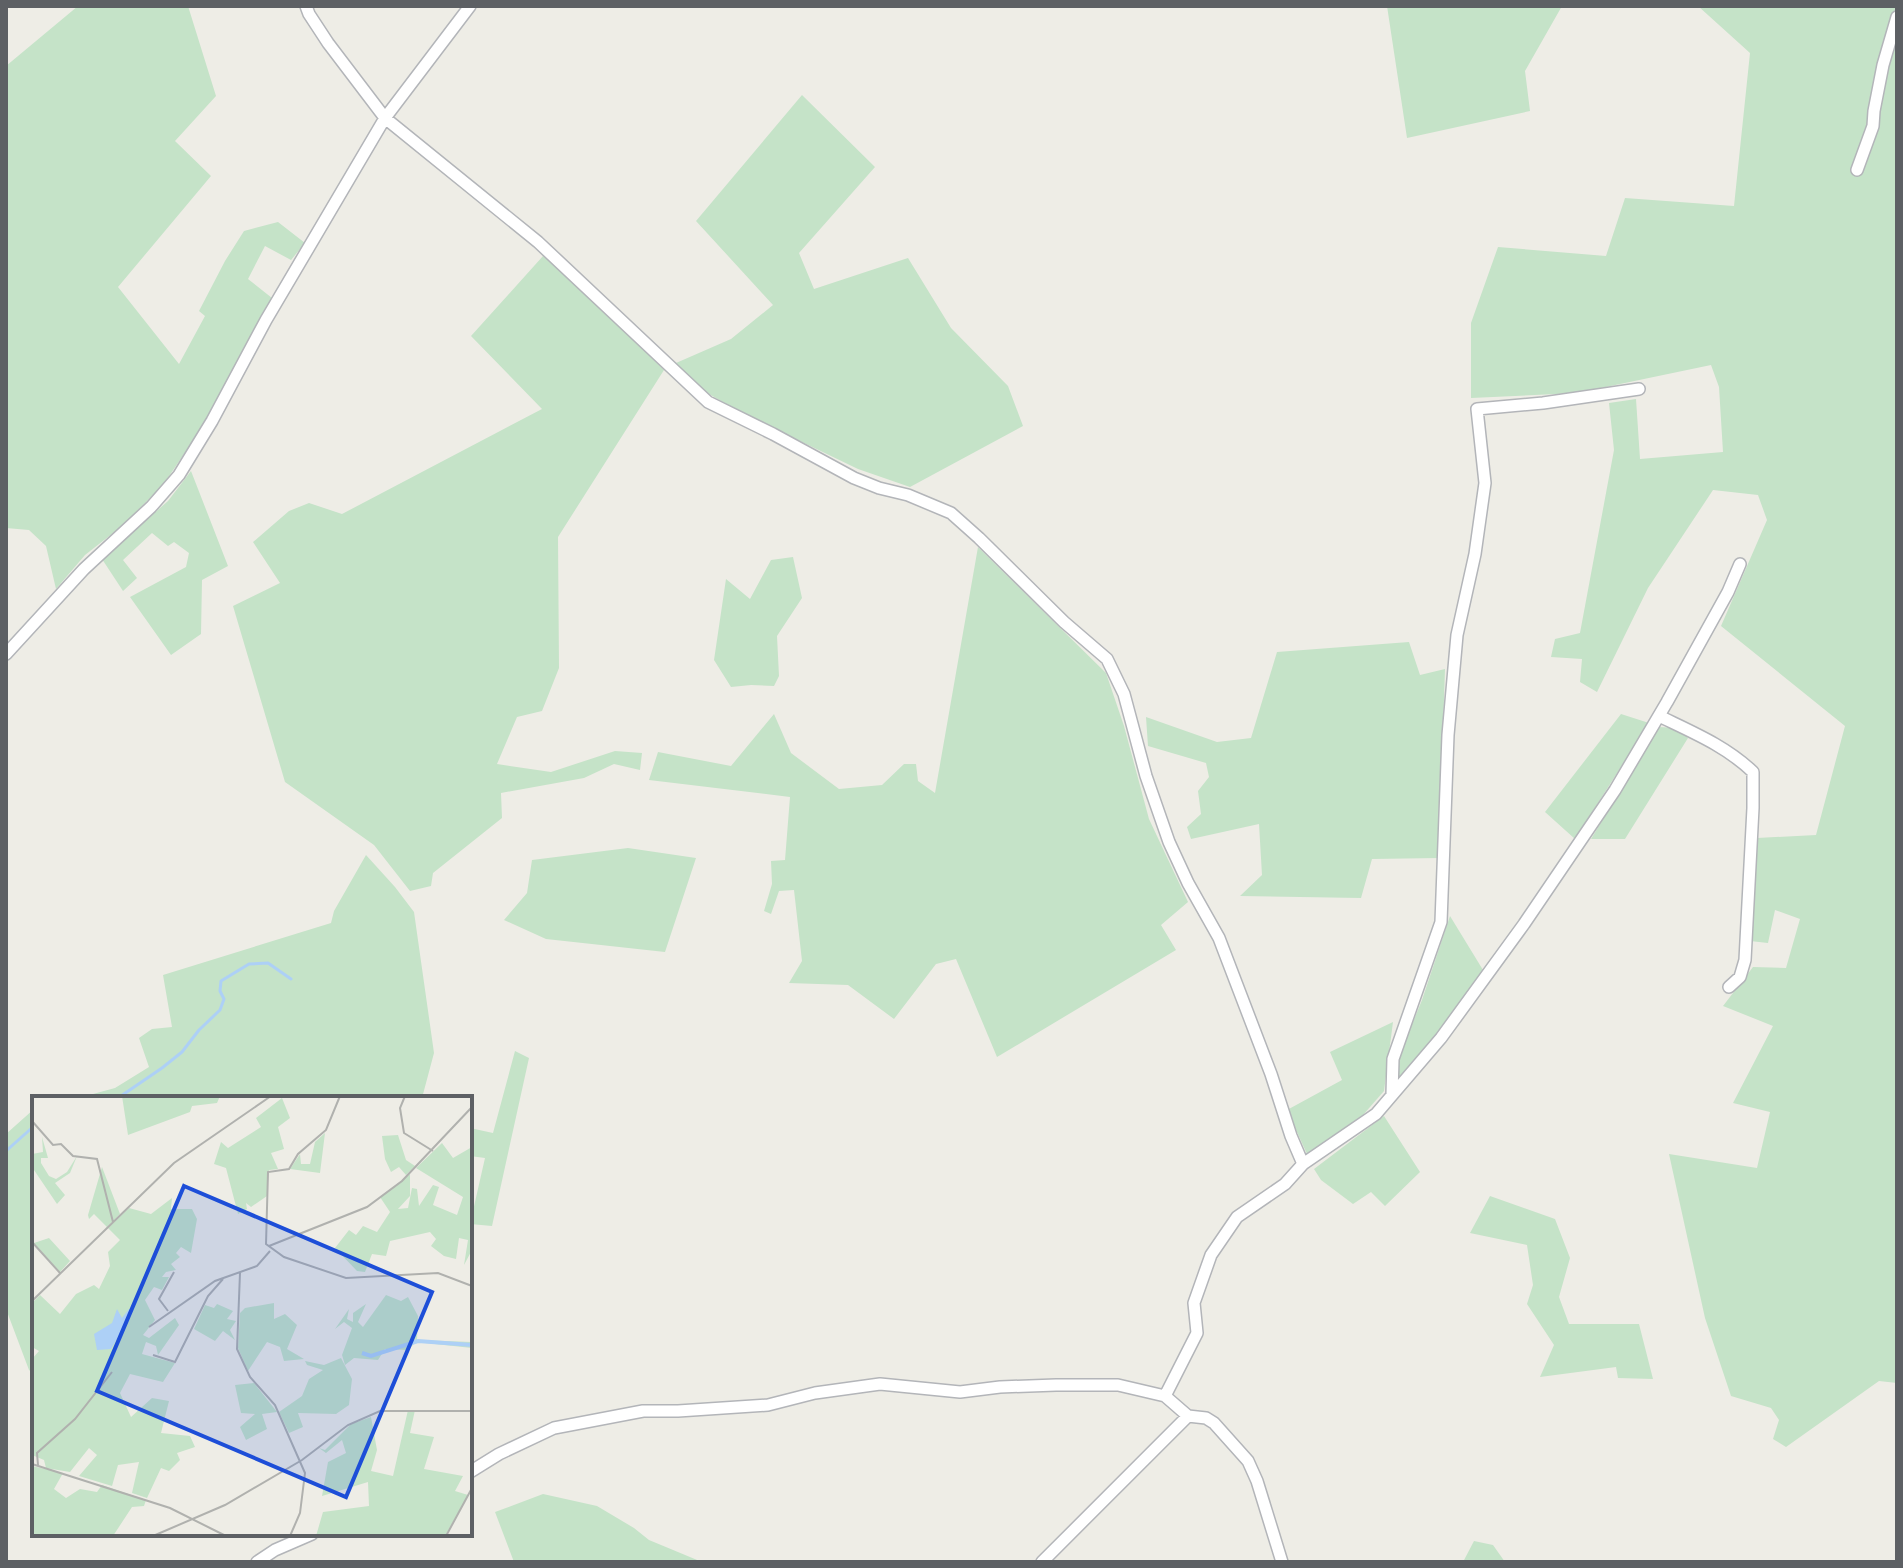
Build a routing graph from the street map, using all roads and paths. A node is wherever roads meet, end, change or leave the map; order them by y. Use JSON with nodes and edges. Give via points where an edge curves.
{"nodes":[{"id":1,"x":306,"y":6,"type":"edge"},
{"id":2,"x":470,"y":6,"type":"edge"},
{"id":3,"x":1897,"y":17,"type":"edge"},
{"id":4,"x":385,"y":118,"type":"junction"},
{"id":5,"x":1857,"y":170,"type":"dead end"},
{"id":6,"x":1639,"y":389,"type":"dead end"},
{"id":7,"x":1740,"y":564,"type":"dead end"},
{"id":8,"x":6,"y":654,"type":"edge"},
{"id":9,"x":1659,"y":716,"type":"junction"},
{"id":10,"x":1729,"y":987,"type":"dead end"},
{"id":11,"x":1392,"y":1095,"type":"junction"},
{"id":12,"x":1303,"y":1164,"type":"junction"},
{"id":13,"x":1165,"y":1396,"type":"junction"},
{"id":14,"x":1188,"y":1416,"type":"junction"},
{"id":15,"x":472,"y":1471,"type":"edge"},
{"id":16,"x":307,"y":1536,"type":"edge"},
{"id":17,"x":257,"y":1562,"type":"edge"},
{"id":18,"x":1042,"y":1562,"type":"edge"},
{"id":19,"x":1282,"y":1562,"type":"edge"}],
"edges":[{"from":1,"to":4,"type":"street"},
{"from":2,"to":4,"type":"street"},
{"from":3,"to":5,"type":"street","via":[[1873,126]]},
{"from":4,"to":8,"type":"street","via":[[179,475]]},
{"from":4,"to":12,"type":"street","via":[[538,242],[708,402],[854,478],[951,513],[1107,659],[1124,694],[1169,842],[1219,938]]},
{"from":6,"to":11,"type":"street","via":[[1477,409],[1485,483],[1457,635],[1441,922],[1393,1059]]},
{"from":7,"to":9,"type":"street"},
{"from":9,"to":10,"type":"street","via":[[1705,738],[1753,772],[1745,960],[1740,977]]},
{"from":9,"to":11,"type":"street","via":[[1524,924]]},
{"from":11,"to":12,"type":"street","via":[[1376,1114]]},
{"from":12,"to":13,"type":"street","via":[[1285,1184],[1237,1217],[1211,1255],[1194,1303],[1197,1333]]},
{"from":13,"to":14,"type":"street"},
{"from":13,"to":15,"type":"street","via":[[1118,1385],[960,1392],[880,1384],[768,1405],[643,1411],[554,1428]]},
{"from":14,"to":18,"type":"street"},
{"from":14,"to":19,"type":"street","via":[[1214,1423],[1248,1461]]},
{"from":16,"to":17,"type":"street"}]}
